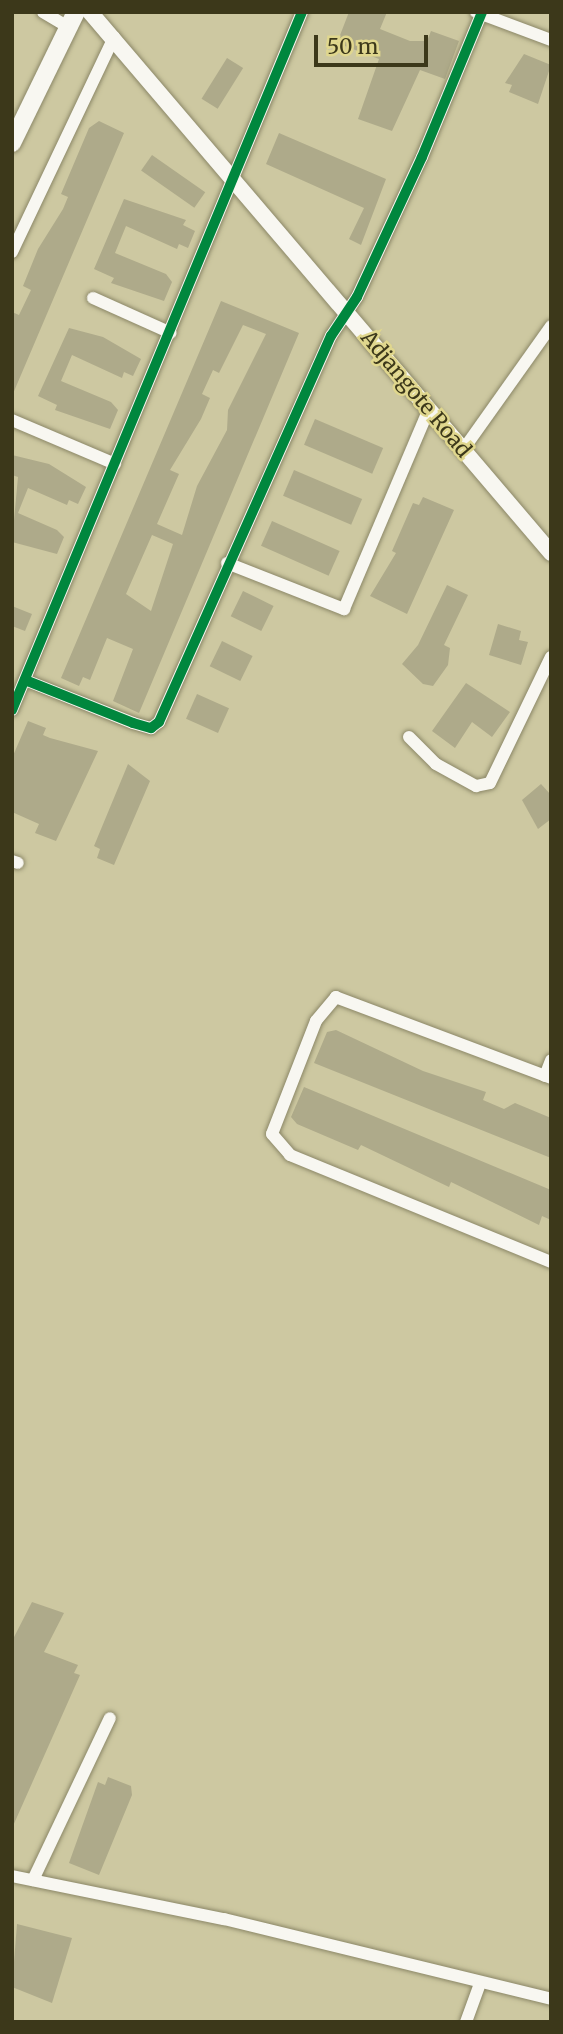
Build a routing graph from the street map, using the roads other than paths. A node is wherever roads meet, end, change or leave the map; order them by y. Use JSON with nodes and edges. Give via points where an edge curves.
{"nodes":[{"id":1,"x":43,"y":12,"type":"edge"},
{"id":2,"x":90,"y":12,"type":"edge"},
{"id":3,"x":302,"y":12,"type":"edge"},
{"id":4,"x":479,"y":13,"type":"edge"},
{"id":5,"x":73,"y":20,"type":"edge"},
{"id":6,"x":114,"y":37,"type":"junction"},
{"id":7,"x":551,"y":40,"type":"edge"},
{"id":8,"x":12,"y":143,"type":"edge"},
{"id":9,"x":237,"y":181,"type":"junction"},
{"id":10,"x":12,"y":252,"type":"edge"},
{"id":11,"x":93,"y":298,"type":"dead end"},
{"id":12,"x":348,"y":312,"type":"junction"},
{"id":13,"x":551,"y":326,"type":"edge"},
{"id":14,"x":171,"y":332,"type":"junction"},
{"id":15,"x":428,"y":411,"type":"junction"},
{"id":16,"x":12,"y":420,"type":"edge"},
{"id":17,"x":463,"y":450,"type":"junction"},
{"id":18,"x":115,"y":464,"type":"junction"},
{"id":19,"x":551,"y":553,"type":"edge"},
{"id":20,"x":228,"y":563,"type":"junction"},
{"id":21,"x":551,"y":657,"type":"edge"},
{"id":22,"x":25,"y":680,"type":"junction"},
{"id":23,"x":12,"y":710,"type":"edge"},
{"id":24,"x":409,"y":737,"type":"dead end"},
{"id":25,"x":551,"y":1060,"type":"edge"},
{"id":26,"x":548,"y":1077,"type":"edge"},
{"id":27,"x":551,"y":1262,"type":"edge"},
{"id":28,"x":110,"y":1718,"type":"dead end"},
{"id":29,"x":12,"y":1876,"type":"edge"},
{"id":30,"x":33,"y":1880,"type":"junction"},
{"id":31,"x":479,"y":1987,"type":"junction"},
{"id":32,"x":551,"y":1999,"type":"edge"},
{"id":33,"x":466,"y":2022,"type":"edge"}],
"edges":[{"from":1,"to":5,"type":"street"},
{"from":2,"to":6,"type":"street","name":"Adjangote Road"},
{"from":3,"to":9,"type":"street"},
{"from":4,"to":7,"type":"street"},
{"from":4,"to":12,"type":"street"},
{"from":5,"to":8,"type":"main road"},
{"from":6,"to":9,"type":"street","name":"Adjangote Road"},
{"from":6,"to":10,"type":"street"},
{"from":9,"to":12,"type":"street","name":"Adjangote Road"},
{"from":9,"to":14,"type":"street"},
{"from":11,"to":14,"type":"street"},
{"from":12,"to":15,"type":"street","name":"Adjangote Road"},
{"from":12,"to":20,"type":"street"},
{"from":13,"to":17,"type":"street"},
{"from":14,"to":18,"type":"street"},
{"from":15,"to":17,"type":"street","name":"Adjangote Road"},
{"from":15,"to":20,"type":"street","via":[[344,609]]},
{"from":16,"to":18,"type":"street"},
{"from":17,"to":19,"type":"street","name":"Adjangote Road"},
{"from":18,"to":22,"type":"street"},
{"from":20,"to":22,"type":"street","via":[[166,710],[151,728]]},
{"from":21,"to":24,"type":"street","via":[[489,783],[476,786],[436,764]]},
{"from":22,"to":23,"type":"street"},
{"from":25,"to":26,"type":"street"},
{"from":26,"to":27,"type":"street","via":[[336,997],[316,1021],[272,1134],[290,1155]]},
{"from":28,"to":30,"type":"street"},
{"from":29,"to":30,"type":"street"},
{"from":30,"to":31,"type":"street","via":[[224,1919]]},
{"from":31,"to":32,"type":"street"},
{"from":31,"to":33,"type":"street"}]}
